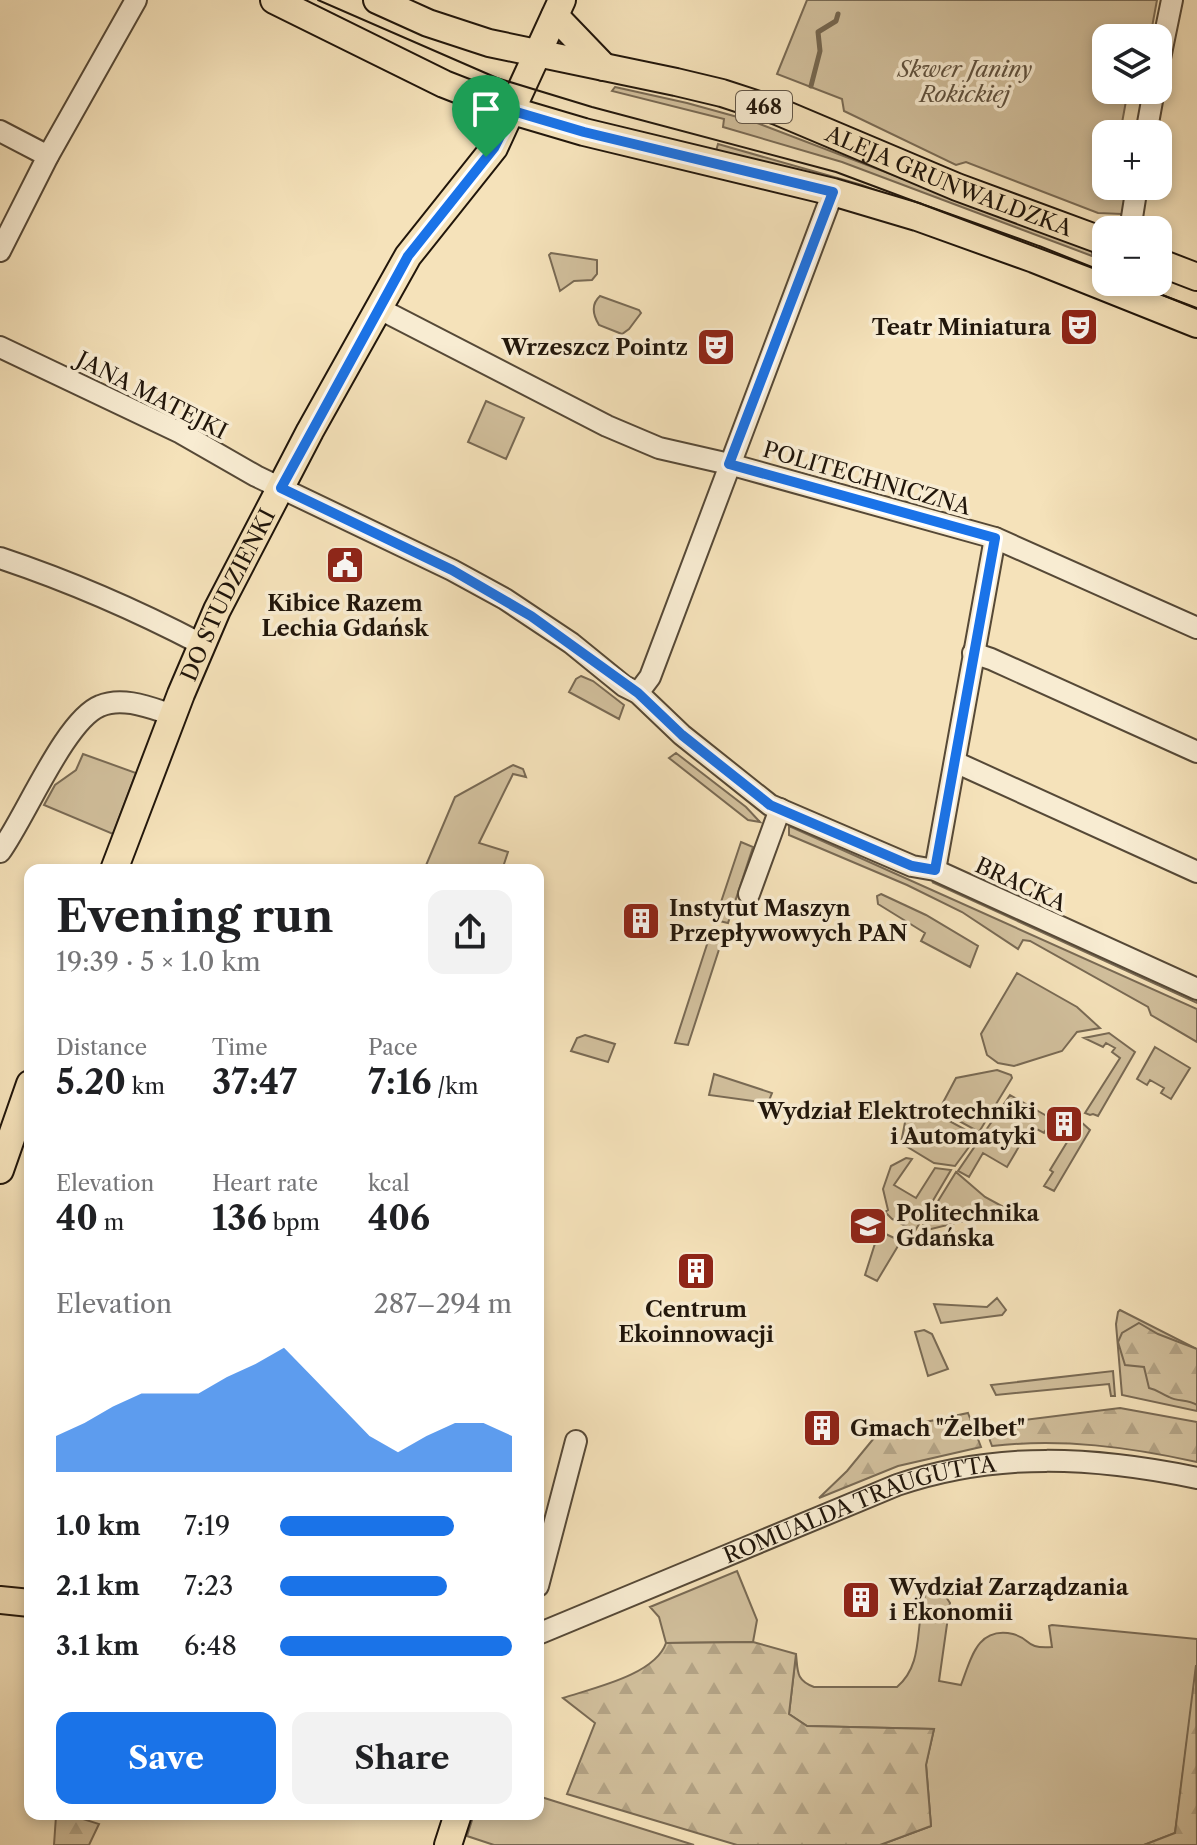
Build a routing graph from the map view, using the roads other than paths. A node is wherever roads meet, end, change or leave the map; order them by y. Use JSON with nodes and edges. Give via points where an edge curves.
{"nodes":[{"id":1,"x":136,"y":0,"type":"edge"},
{"id":2,"x":274,"y":0,"type":"edge"},
{"id":3,"x":377,"y":0,"type":"edge"},
{"id":4,"x":1172,"y":0,"type":"edge"},
{"id":5,"x":559,"y":8,"type":"edge"},
{"id":6,"x":1167,"y":24,"type":"edge"},
{"id":7,"x":538,"y":54,"type":"junction"},
{"id":8,"x":604,"y":67,"type":"junction"},
{"id":9,"x":513,"y":111,"type":"junction"},
{"id":10,"x":0,"y":131,"type":"edge"},
{"id":11,"x":48,"y":156,"type":"junction"},
{"id":12,"x":833,"y":192,"type":"junction"},
{"id":13,"x":1092,"y":237,"type":"edge"},
{"id":14,"x":0,"y":251,"type":"edge"},
{"id":15,"x":1172,"y":267,"type":"edge"},
{"id":16,"x":1197,"y":277,"type":"edge"},
{"id":17,"x":378,"y":308,"type":"junction"},
{"id":18,"x":1197,"y":324,"type":"edge"},
{"id":19,"x":0,"y":347,"type":"edge"},
{"id":20,"x":729,"y":464,"type":"junction"},
{"id":21,"x":281,"y":488,"type":"junction"},
{"id":22,"x":995,"y":538,"type":"junction"},
{"id":23,"x":0,"y":558,"type":"edge"},
{"id":24,"x":1197,"y":628,"type":"edge"},
{"id":25,"x":201,"y":644,"type":"junction"},
{"id":26,"x":973,"y":653,"type":"junction"},
{"id":27,"x":638,"y":693,"type":"junction"},
{"id":28,"x":173,"y":715,"type":"junction"},
{"id":29,"x":1197,"y":752,"type":"edge"},
{"id":30,"x":955,"y":762,"type":"junction"},
{"id":31,"x":780,"y":809,"type":"junction"},
{"id":32,"x":0,"y":852,"type":"edge"},
{"id":33,"x":116,"y":864,"type":"edge"},
{"id":34,"x":935,"y":870,"type":"junction"},
{"id":35,"x":1197,"y":872,"type":"edge"},
{"id":36,"x":752,"y":886,"type":"dead end"},
{"id":37,"x":1197,"y":989,"type":"edge"},
{"id":38,"x":24,"y":1101,"type":"edge"},
{"id":39,"x":0,"y":1170,"type":"edge"},
{"id":40,"x":576,"y":1441,"type":"dead end"},
{"id":41,"x":1197,"y":1478,"type":"edge"},
{"id":42,"x":544,"y":1563,"type":"edge"},
{"id":43,"x":0,"y":1600,"type":"edge"},
{"id":44,"x":24,"y":1602,"type":"edge"},
{"id":45,"x":544,"y":1632,"type":"edge"},
{"id":46,"x":456,"y":1820,"type":"edge"},
{"id":47,"x":448,"y":1845,"type":"edge"}],
"edges":[{"from":1,"to":11,"type":"street"},
{"from":2,"to":9,"type":"main road","name":"ALEJA GRUNWALDZKA","via":[[444,84]]},
{"from":3,"to":7,"type":"main road","name":"ALEJA GRUNWALDZKA","number":"468","via":[[428,23]]},
{"from":4,"to":6,"type":"street"},
{"from":5,"to":7,"type":"main road","name":"DO STUDZIENKI"},
{"from":5,"to":8,"type":"main road"},
{"from":7,"to":8,"type":"main road","name":"ALEJA GRUNWALDZKA","number":"468"},
{"from":7,"to":9,"type":"main road","name":"DO STUDZIENKI"},
{"from":8,"to":13,"type":"main road","name":"ALEJA GRUNWALDZKA","number":"468","via":[[777,111]]},
{"from":9,"to":12,"type":"main road","name":"ALEJA GRUNWALDZKA"},
{"from":9,"to":17,"type":"main road","name":"DO STUDZIENKI","via":[[494,148],[408,256]]},
{"from":10,"to":11,"type":"street"},
{"from":11,"to":14,"type":"street"},
{"from":12,"to":18,"type":"main road","name":"ALEJA GRUNWALDZKA","via":[[1020,254]]},
{"from":12,"to":20,"type":"street"},
{"from":15,"to":16,"type":"main road"},
{"from":17,"to":20,"type":"street","name":"POLITECHNICZNA","via":[[607,426],[659,448]]},
{"from":17,"to":21,"type":"main road","name":"DO STUDZIENKI"},
{"from":19,"to":21,"type":"street","name":"JANA MATEJKI","via":[[181,433]]},
{"from":20,"to":22,"type":"street","name":"POLITECHNICZNA"},
{"from":20,"to":27,"type":"street","via":[[650,677]]},
{"from":21,"to":25,"type":"main road","name":"DO STUDZIENKI"},
{"from":21,"to":27,"type":"street","name":"JANA MATEJKI","via":[[505,599]]},
{"from":22,"to":24,"type":"street","name":"POLITECHNICZNA"},
{"from":22,"to":26,"type":"street"},
{"from":23,"to":25,"type":"street","via":[[122,603]]},
{"from":25,"to":28,"type":"main road","name":"DO STUDZIENKI"},
{"from":26,"to":29,"type":"street"},
{"from":26,"to":30,"type":"street"},
{"from":27,"to":31,"type":"street","name":"BRACKA","via":[[727,772]]},
{"from":28,"to":32,"type":"street","via":[[112,703],[87,713]]},
{"from":28,"to":33,"type":"main road","name":"DO STUDZIENKI"},
{"from":30,"to":34,"type":"street"},
{"from":30,"to":35,"type":"street"},
{"from":31,"to":34,"type":"street","name":"BRACKA","via":[[912,866]]},
{"from":31,"to":36,"type":"street"},
{"from":34,"to":37,"type":"street","name":"BRACKA"},
{"from":38,"to":39,"type":"main road"},
{"from":40,"to":42,"type":"street"},
{"from":41,"to":45,"type":"street","name":"ROMUALDA TRAUGUTTA","via":[[1064,1460],[1004,1461],[937,1473]]},
{"from":43,"to":44,"type":"main road"},
{"from":46,"to":47,"type":"main road"}]}
